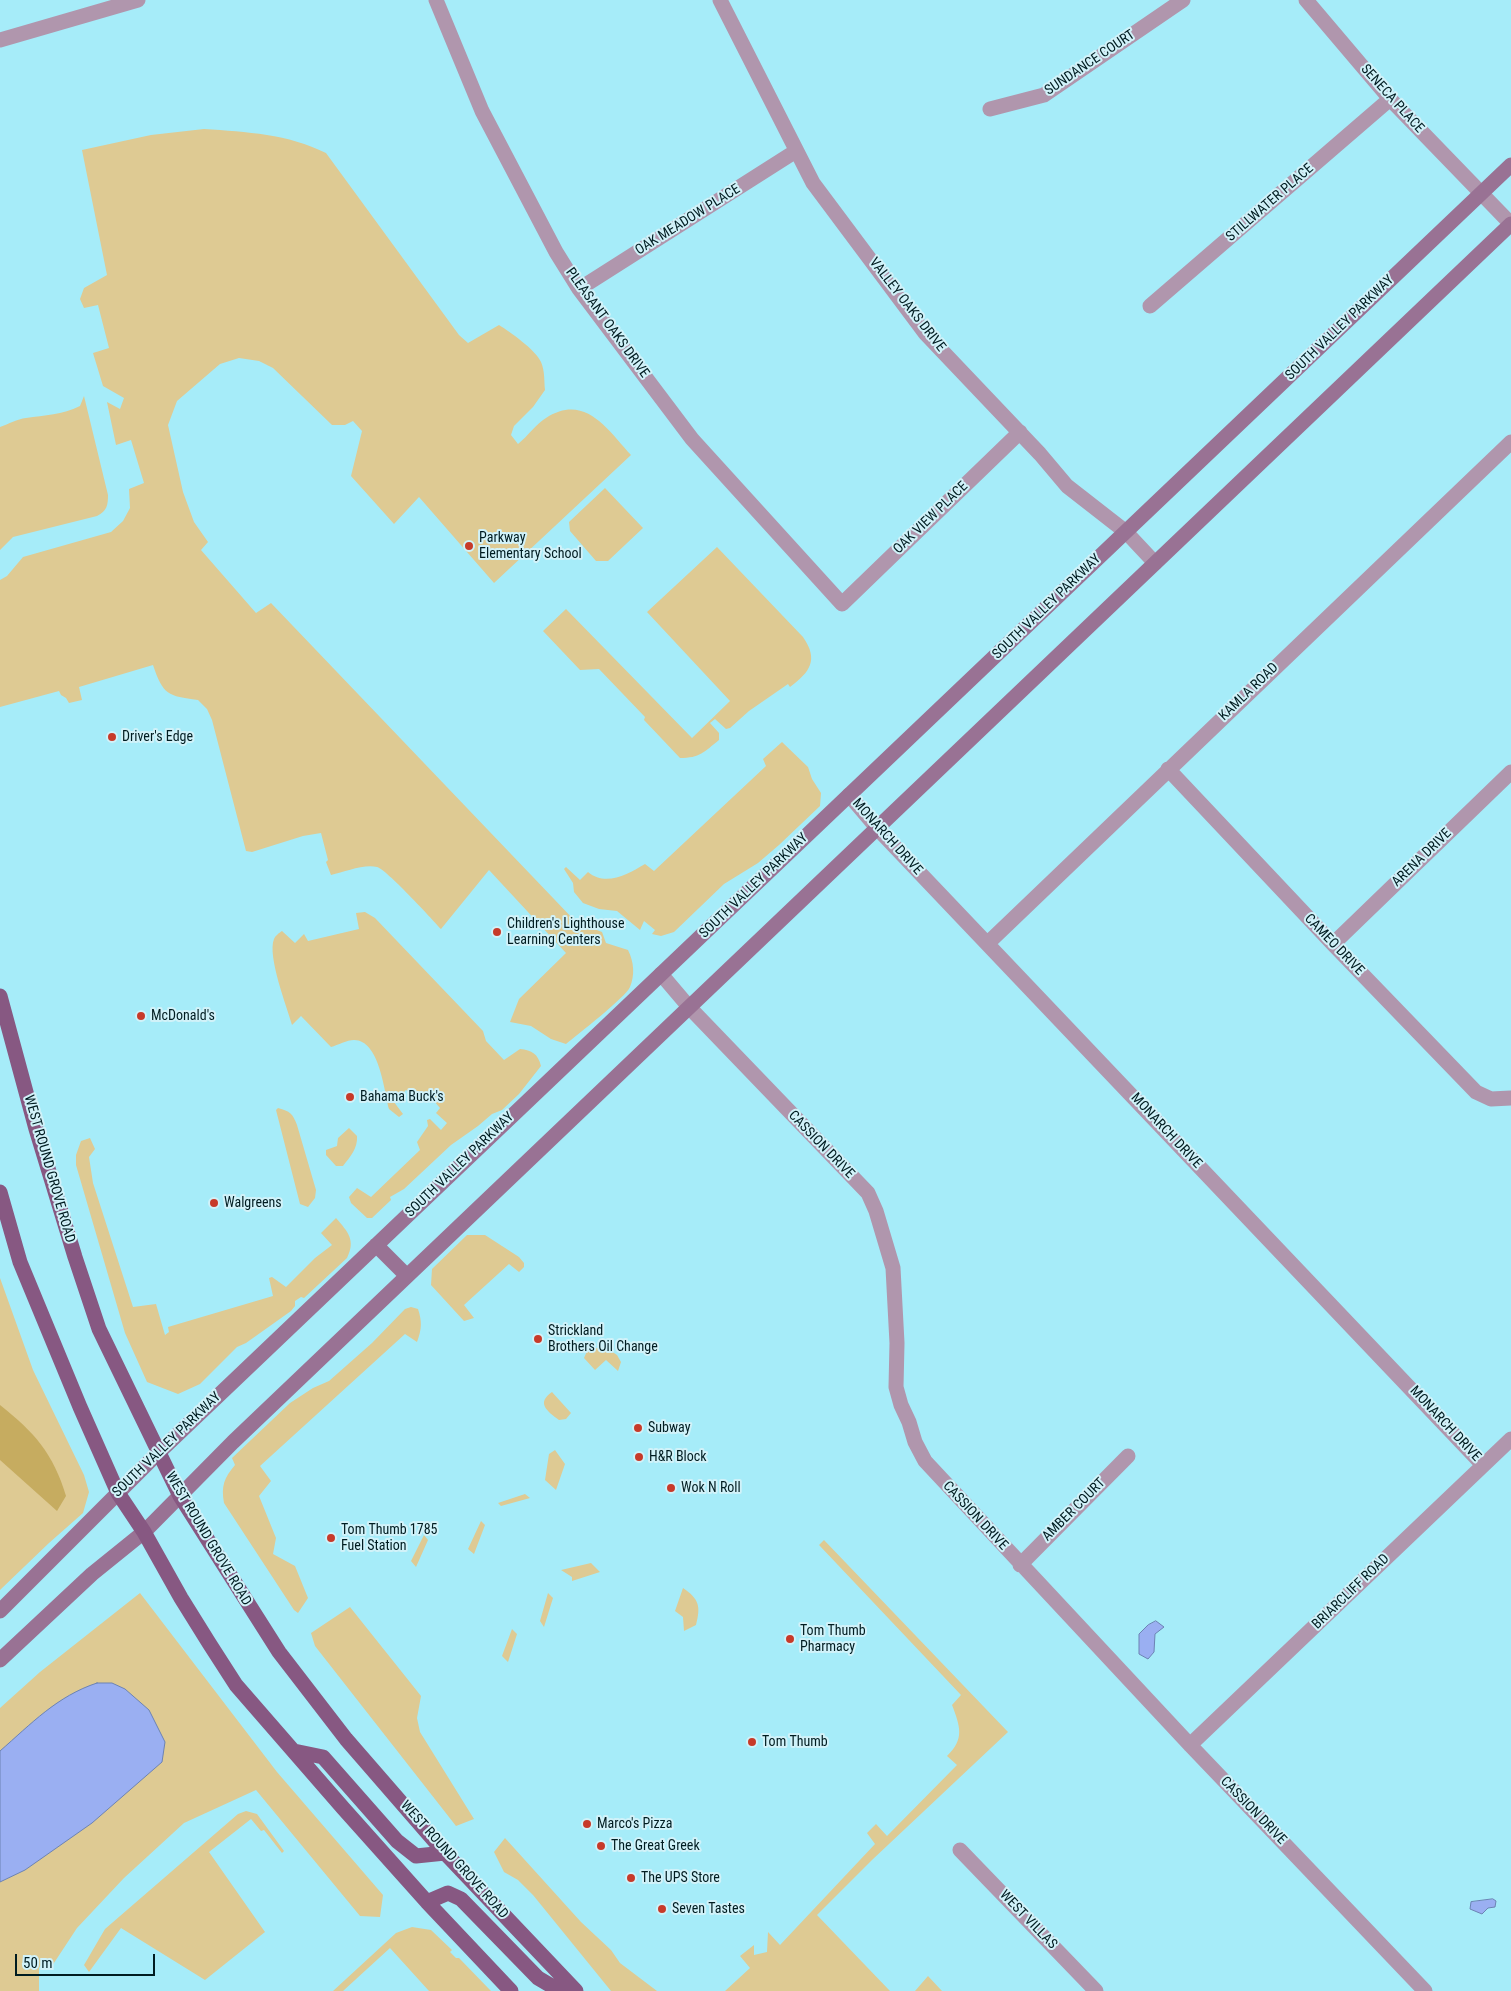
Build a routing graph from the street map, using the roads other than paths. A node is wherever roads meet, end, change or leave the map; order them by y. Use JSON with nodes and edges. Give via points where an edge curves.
{"nodes":[{"id":1,"x":138,"y":0,"type":"edge"},
{"id":2,"x":436,"y":0,"type":"edge"},
{"id":3,"x":720,"y":0,"type":"edge"},
{"id":4,"x":1183,"y":0,"type":"edge"},
{"id":5,"x":1306,"y":0,"type":"edge"},
{"id":6,"x":0,"y":40,"type":"edge"},
{"id":7,"x":1390,"y":99,"type":"junction"},
{"id":8,"x":990,"y":109,"type":"dead end"},
{"id":9,"x":796,"y":151,"type":"junction"},
{"id":10,"x":1511,"y":165,"type":"edge"},
{"id":11,"x":1481,"y":194,"type":"junction"},
{"id":12,"x":1511,"y":224,"type":"edge"},
{"id":13,"x":579,"y":289,"type":"junction"},
{"id":14,"x":1150,"y":306,"type":"dead end"},
{"id":15,"x":1020,"y":432,"type":"junction"},
{"id":16,"x":1511,"y":442,"type":"edge"},
{"id":17,"x":1126,"y":532,"type":"junction"},
{"id":18,"x":1155,"y":564,"type":"junction"},
{"id":19,"x":842,"y":604,"type":"joint"},
{"id":20,"x":1168,"y":769,"type":"junction"},
{"id":21,"x":1511,"y":772,"type":"edge"},
{"id":22,"x":849,"y":795,"type":"junction"},
{"id":23,"x":877,"y":828,"type":"junction"},
{"id":24,"x":988,"y":943,"type":"junction"},
{"id":25,"x":1332,"y":944,"type":"junction"},
{"id":26,"x":661,"y":974,"type":"junction"},
{"id":27,"x":0,"y":996,"type":"edge"},
{"id":28,"x":689,"y":1008,"type":"junction"},
{"id":29,"x":1511,"y":1098,"type":"edge"},
{"id":30,"x":0,"y":1192,"type":"edge"},
{"id":31,"x":376,"y":1245,"type":"junction"},
{"id":32,"x":407,"y":1276,"type":"junction"},
{"id":33,"x":1511,"y":1439,"type":"edge"},
{"id":34,"x":158,"y":1453,"type":"junction"},
{"id":35,"x":1128,"y":1456,"type":"dead end"},
{"id":36,"x":1484,"y":1465,"type":"junction"},
{"id":37,"x":118,"y":1493,"type":"junction"},
{"id":38,"x":180,"y":1496,"type":"junction"},
{"id":39,"x":144,"y":1532,"type":"junction"},
{"id":40,"x":1020,"y":1564,"type":"junction"},
{"id":41,"x":0,"y":1611,"type":"edge"},
{"id":42,"x":0,"y":1660,"type":"edge"},
{"id":43,"x":1190,"y":1745,"type":"junction"},
{"id":44,"x":294,"y":1750,"type":"junction"},
{"id":45,"x":960,"y":1850,"type":"dead end"},
{"id":46,"x":445,"y":1853,"type":"junction"},
{"id":47,"x":427,"y":1902,"type":"junction"},
{"id":48,"x":511,"y":1991,"type":"edge"},
{"id":49,"x":560,"y":1991,"type":"edge"},
{"id":50,"x":576,"y":1991,"type":"edge"},
{"id":51,"x":1096,"y":1991,"type":"edge"},
{"id":52,"x":1425,"y":1991,"type":"edge"}],
"edges":[{"from":1,"to":6,"type":"street"},
{"from":2,"to":13,"type":"street","name":"PLEASANT OAKS DRIVE","via":[[482,111]]},
{"from":3,"to":9,"type":"street","name":"VALLEY OAKS DRIVE"},
{"from":4,"to":8,"type":"street","name":"SUNDANCE COURT","via":[[1044,95]]},
{"from":5,"to":7,"type":"street","name":"SENECA PLACE"},
{"from":7,"to":11,"type":"street","name":"SENECA PLACE"},
{"from":7,"to":14,"type":"street","name":"STILLWATER PLACE"},
{"from":9,"to":13,"type":"street","name":"OAK MEADOW PLACE"},
{"from":9,"to":15,"type":"street","name":"VALLEY OAKS DRIVE","via":[[813,183],[925,333]]},
{"from":10,"to":11,"type":"main road","name":"SOUTH VALLEY PARKWAY"},
{"from":11,"to":12,"type":"street","name":"SENECA PLACE"},
{"from":11,"to":17,"type":"main road","name":"SOUTH VALLEY PARKWAY"},
{"from":12,"to":18,"type":"main road"},
{"from":13,"to":19,"type":"street","name":"PLEASANT OAKS DRIVE","via":[[692,439]]},
{"from":15,"to":17,"type":"street","name":"VALLEY OAKS DRIVE","via":[[1067,486]]},
{"from":15,"to":19,"type":"street","name":"OAK VIEW PLACE"},
{"from":16,"to":20,"type":"street","name":"KAMLA ROAD"},
{"from":17,"to":18,"type":"street","name":"VALLEY OAKS DRIVE"},
{"from":17,"to":22,"type":"main road","name":"SOUTH VALLEY PARKWAY"},
{"from":18,"to":23,"type":"main road"},
{"from":20,"to":24,"type":"street","name":"KAMLA ROAD"},
{"from":20,"to":25,"type":"street","name":"CAMEO DRIVE"},
{"from":21,"to":25,"type":"street","name":"ARENA DRIVE"},
{"from":22,"to":23,"type":"street","name":"MONARCH DRIVE"},
{"from":22,"to":26,"type":"main road","name":"SOUTH VALLEY PARKWAY"},
{"from":23,"to":24,"type":"street","name":"MONARCH DRIVE"},
{"from":23,"to":28,"type":"main road"},
{"from":24,"to":36,"type":"street","name":"MONARCH DRIVE"},
{"from":25,"to":29,"type":"street","name":"CAMEO DRIVE","via":[[1476,1092],[1491,1099]]},
{"from":26,"to":28,"type":"street","name":"CASSION DRIVE"},
{"from":26,"to":31,"type":"main road","name":"SOUTH VALLEY PARKWAY"},
{"from":27,"to":34,"type":"main road","name":"WEST ROUND GROVE ROAD","via":[[74,1257],[99,1329]]},
{"from":28,"to":32,"type":"main road"},
{"from":28,"to":40,"type":"street","name":"CASSION DRIVE","via":[[868,1193],[893,1268],[896,1387],[915,1442],[925,1461]]},
{"from":30,"to":37,"type":"main road","via":[[20,1262]]},
{"from":31,"to":32,"type":"main road"},
{"from":31,"to":34,"type":"main road","name":"SOUTH VALLEY PARKWAY"},
{"from":32,"to":38,"type":"main road"},
{"from":33,"to":36,"type":"street","name":"BRIARCLIFF ROAD"},
{"from":34,"to":37,"type":"main road","name":"SOUTH VALLEY PARKWAY"},
{"from":34,"to":38,"type":"main road","name":"WEST ROUND GROVE ROAD"},
{"from":35,"to":40,"type":"street","name":"AMBER COURT"},
{"from":36,"to":43,"type":"street","name":"BRIARCLIFF ROAD"},
{"from":37,"to":39,"type":"main road"},
{"from":37,"to":41,"type":"main road","name":"SOUTH VALLEY PARKWAY"},
{"from":38,"to":39,"type":"main road"},
{"from":38,"to":46,"type":"main road","name":"WEST ROUND GROVE ROAD","via":[[280,1652],[357,1752]]},
{"from":39,"to":42,"type":"main road","via":[[92,1574]]},
{"from":39,"to":44,"type":"main road","via":[[236,1685]]},
{"from":40,"to":43,"type":"street","name":"CASSION DRIVE"},
{"from":43,"to":52,"type":"street","name":"CASSION DRIVE"},
{"from":44,"to":46,"type":"main road","via":[[323,1757],[397,1841],[416,1856]]},
{"from":44,"to":47,"type":"main road"},
{"from":45,"to":51,"type":"street","name":"WEST VILLAS"},
{"from":46,"to":50,"type":"main road","name":"WEST ROUND GROVE ROAD"},
{"from":47,"to":48,"type":"main road"},
{"from":47,"to":49,"type":"main road","via":[[448,1893],[461,1899],[538,1978]]}]}
